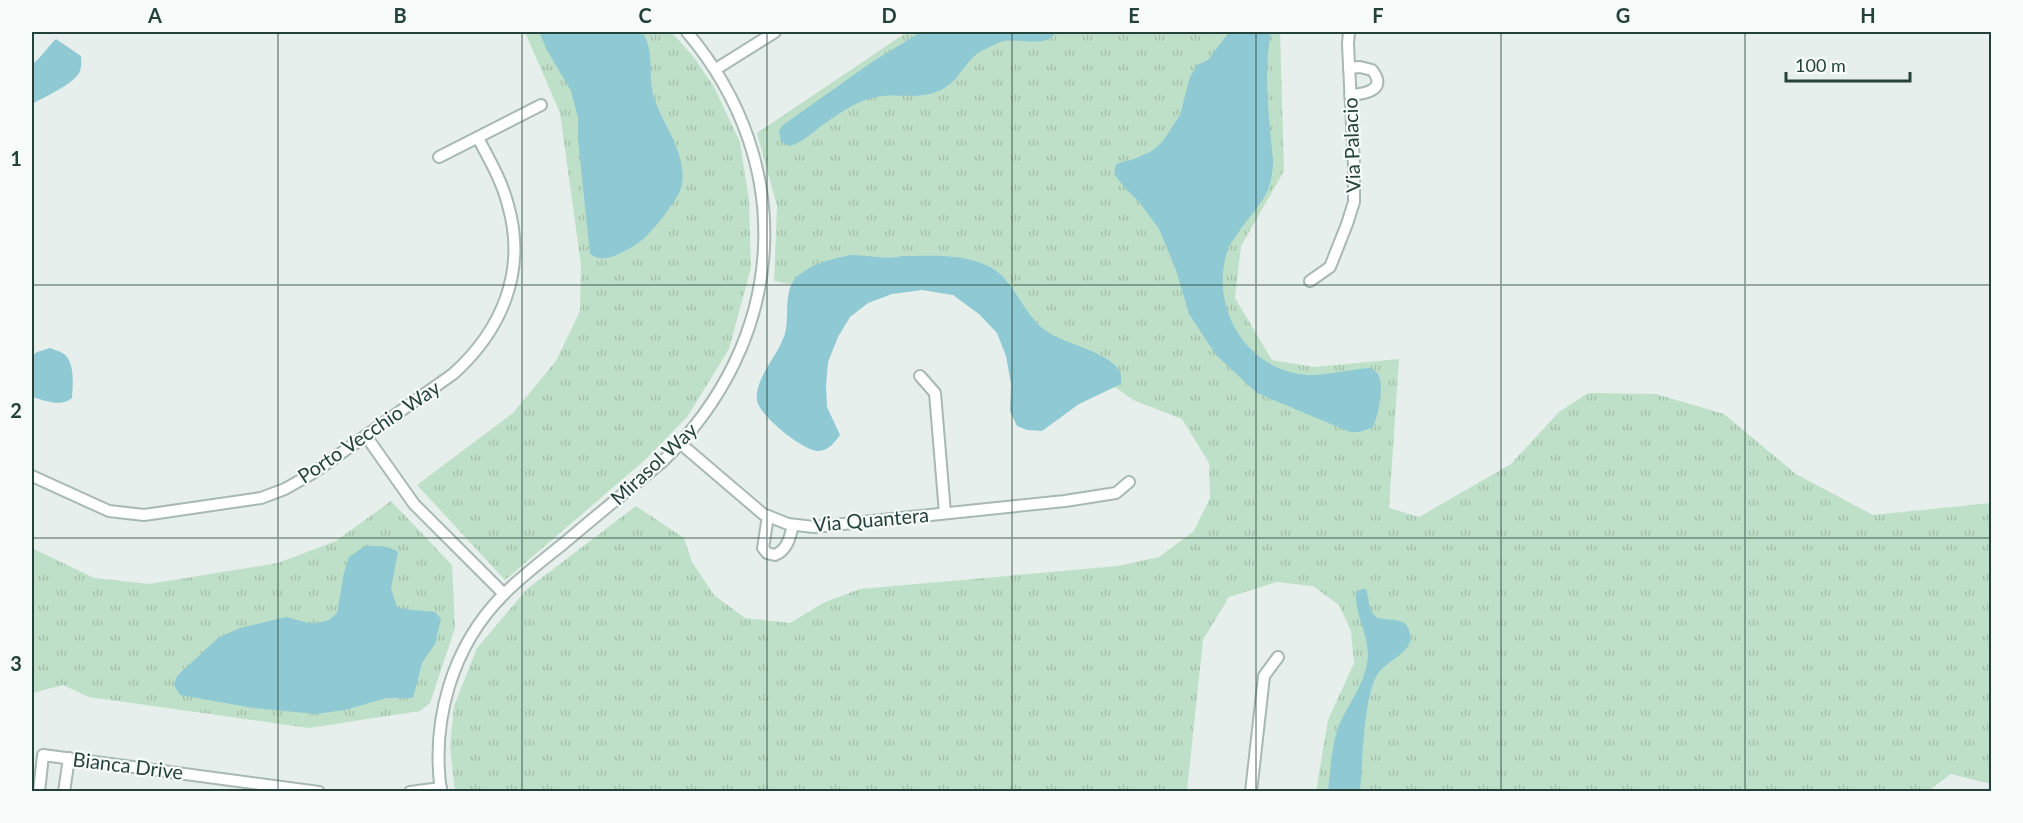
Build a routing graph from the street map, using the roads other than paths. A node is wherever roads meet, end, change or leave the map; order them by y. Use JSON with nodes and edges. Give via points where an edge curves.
{"nodes":[{"id":1,"x":687,"y":32,"type":"edge"},
{"id":2,"x":775,"y":32,"type":"edge"},
{"id":3,"x":1349,"y":32,"type":"edge"},
{"id":4,"x":1349,"y":68,"type":"junction"},
{"id":5,"x":716,"y":69,"type":"junction"},
{"id":6,"x":1350,"y":95,"type":"junction"},
{"id":7,"x":541,"y":105,"type":"dead end"},
{"id":8,"x":478,"y":138,"type":"junction"},
{"id":9,"x":439,"y":157,"type":"dead end"},
{"id":10,"x":1311,"y":281,"type":"dead end"},
{"id":11,"x":920,"y":376,"type":"dead end"},
{"id":12,"x":366,"y":436,"type":"junction"},
{"id":13,"x":681,"y":444,"type":"junction"},
{"id":14,"x":32,"y":476,"type":"edge"},
{"id":15,"x":1129,"y":482,"type":"dead end"},
{"id":16,"x":945,"y":513,"type":"junction"},
{"id":17,"x":768,"y":516,"type":"junction"},
{"id":18,"x":793,"y":525,"type":"junction"},
{"id":19,"x":504,"y":594,"type":"junction"},
{"id":20,"x":1278,"y":657,"type":"dead end"},
{"id":21,"x":69,"y":758,"type":"junction"},
{"id":22,"x":441,"y":790,"type":"edge"},
{"id":23,"x":39,"y":792,"type":"edge"},
{"id":24,"x":64,"y":792,"type":"edge"},
{"id":25,"x":319,"y":792,"type":"edge"},
{"id":26,"x":410,"y":792,"type":"edge"},
{"id":27,"x":1251,"y":792,"type":"edge"}],
"edges":[{"from":1,"to":5,"type":"street","name":"Mirasol Way"},
{"from":2,"to":5,"type":"street"},
{"from":3,"to":4,"type":"street","name":"Via Palacio"},
{"from":4,"to":6,"type":"street","name":"Via Palacio"},
{"from":4,"to":6,"type":"street","via":[[1367,68],[1376,79],[1371,92]]},
{"from":5,"to":13,"type":"street","name":"Mirasol Way","via":[[741,117],[756,162],[763,204],[764,252],[756,304],[741,350],[720,393]]},
{"from":6,"to":10,"type":"street","name":"Via Palacio","via":[[1354,202],[1330,267]]},
{"from":7,"to":8,"type":"street"},
{"from":8,"to":9,"type":"street"},
{"from":8,"to":12,"type":"street","name":"Porto Vecchio Way","via":[[500,183],[512,221],[514,261],[501,312],[470,360]]},
{"from":11,"to":16,"type":"street","name":"Via Quantera","via":[[935,393]]},
{"from":12,"to":14,"type":"street","name":"Porto Vecchio Way","via":[[313,473],[261,498],[144,515],[109,511]]},
{"from":12,"to":19,"type":"street","via":[[421,512]]},
{"from":13,"to":17,"type":"street","name":"Via Quantera"},
{"from":13,"to":19,"type":"street","name":"Mirasol Way"},
{"from":15,"to":16,"type":"street","name":"Via Quantera","via":[[1116,493]]},
{"from":16,"to":18,"type":"street","name":"Via Quantera","via":[[814,527]]},
{"from":17,"to":18,"type":"street","name":"Via Quantera"},
{"from":17,"to":18,"type":"street","via":[[763,548],[767,553],[781,552]]},
{"from":19,"to":22,"type":"street","name":"Mirasol Way","via":[[471,636],[447,690],[438,749]]},
{"from":20,"to":27,"type":"street","via":[[1264,676]]},
{"from":21,"to":23,"type":"street","name":"Bianca Drive","via":[[43,755]]},
{"from":21,"to":24,"type":"street"},
{"from":21,"to":25,"type":"street","name":"Bianca Drive"},
{"from":22,"to":26,"type":"street"}]}
